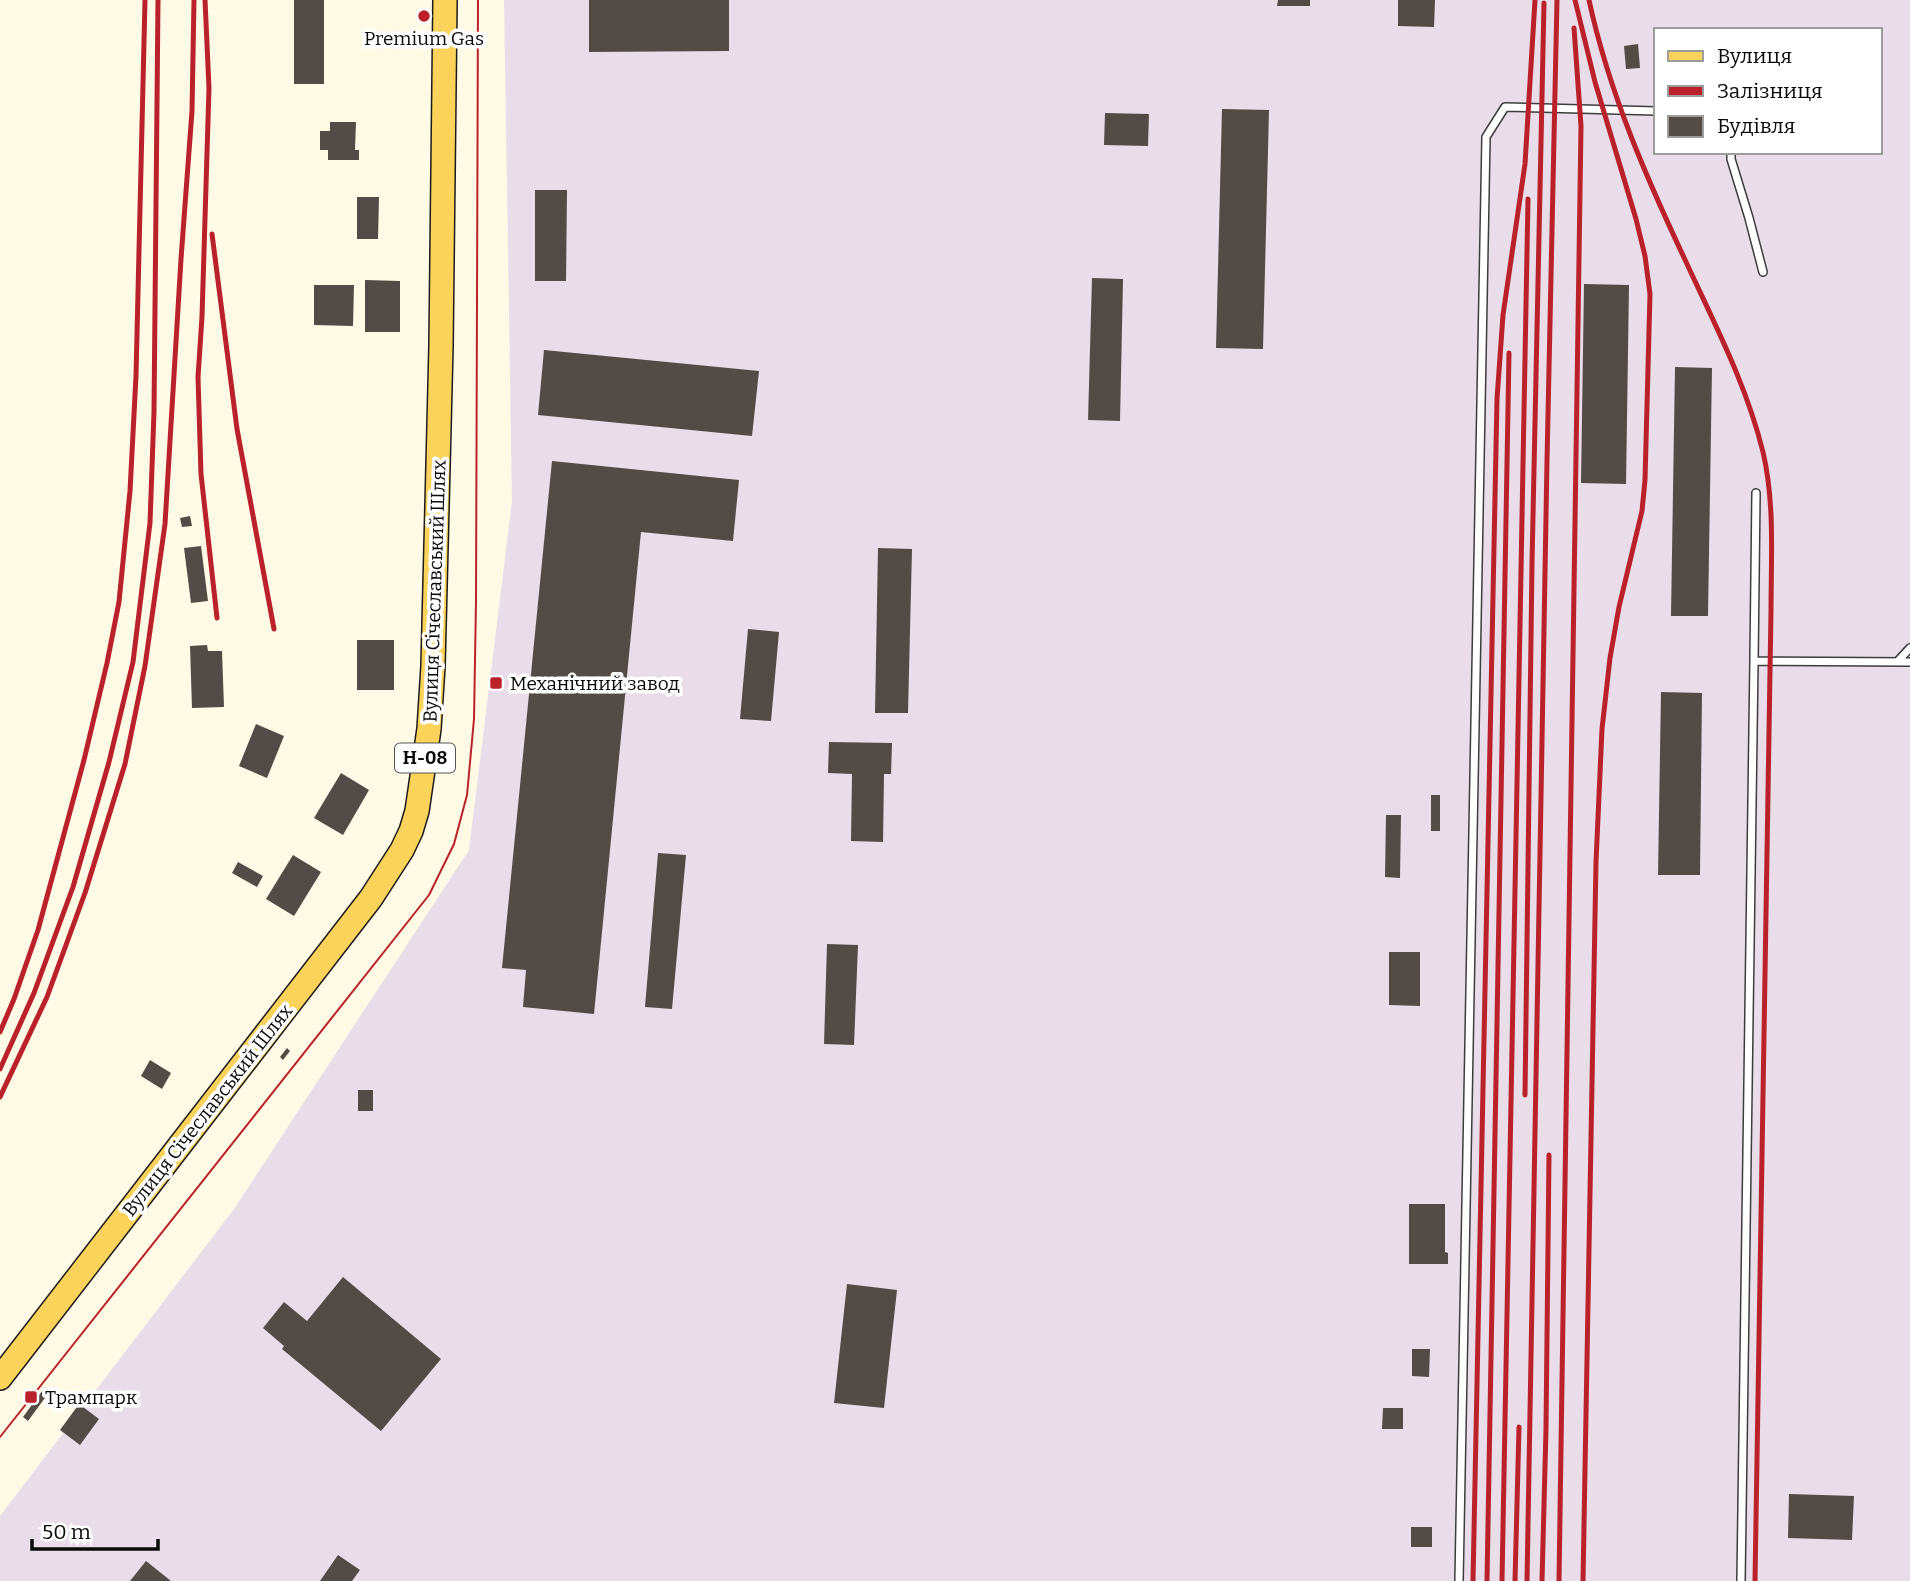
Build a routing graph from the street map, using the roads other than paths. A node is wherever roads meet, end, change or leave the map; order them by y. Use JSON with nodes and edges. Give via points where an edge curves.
{"nodes":[{"id":1,"x":445,"y":0,"type":"edge"},
{"id":2,"x":1654,"y":111,"type":"edge"},
{"id":3,"x":1731,"y":154,"type":"edge"},
{"id":4,"x":1763,"y":272,"type":"dead end"},
{"id":5,"x":1756,"y":493,"type":"dead end"},
{"id":6,"x":1910,"y":648,"type":"edge"},
{"id":7,"x":1754,"y":661,"type":"junction"},
{"id":8,"x":1898,"y":662,"type":"junction"},
{"id":9,"x":1910,"y":662,"type":"edge"},
{"id":10,"x":0,"y":1377,"type":"edge"},
{"id":11,"x":1459,"y":1581,"type":"edge"},
{"id":12,"x":1741,"y":1581,"type":"edge"}],
"edges":[{"from":1,"to":10,"type":"main road","name":"Вулиця Січеславський Шлях","number":"Н-08","via":[[433,666],[429,729],[411,831],[371,898]]},
{"from":2,"to":11,"type":"lane","via":[[1505,107],[1486,137]]},
{"from":3,"to":4,"type":"lane"},
{"from":5,"to":7,"type":"lane"},
{"from":6,"to":8,"type":"lane"},
{"from":7,"to":8,"type":"lane"},
{"from":7,"to":12,"type":"lane"},
{"from":8,"to":9,"type":"lane"}]}
